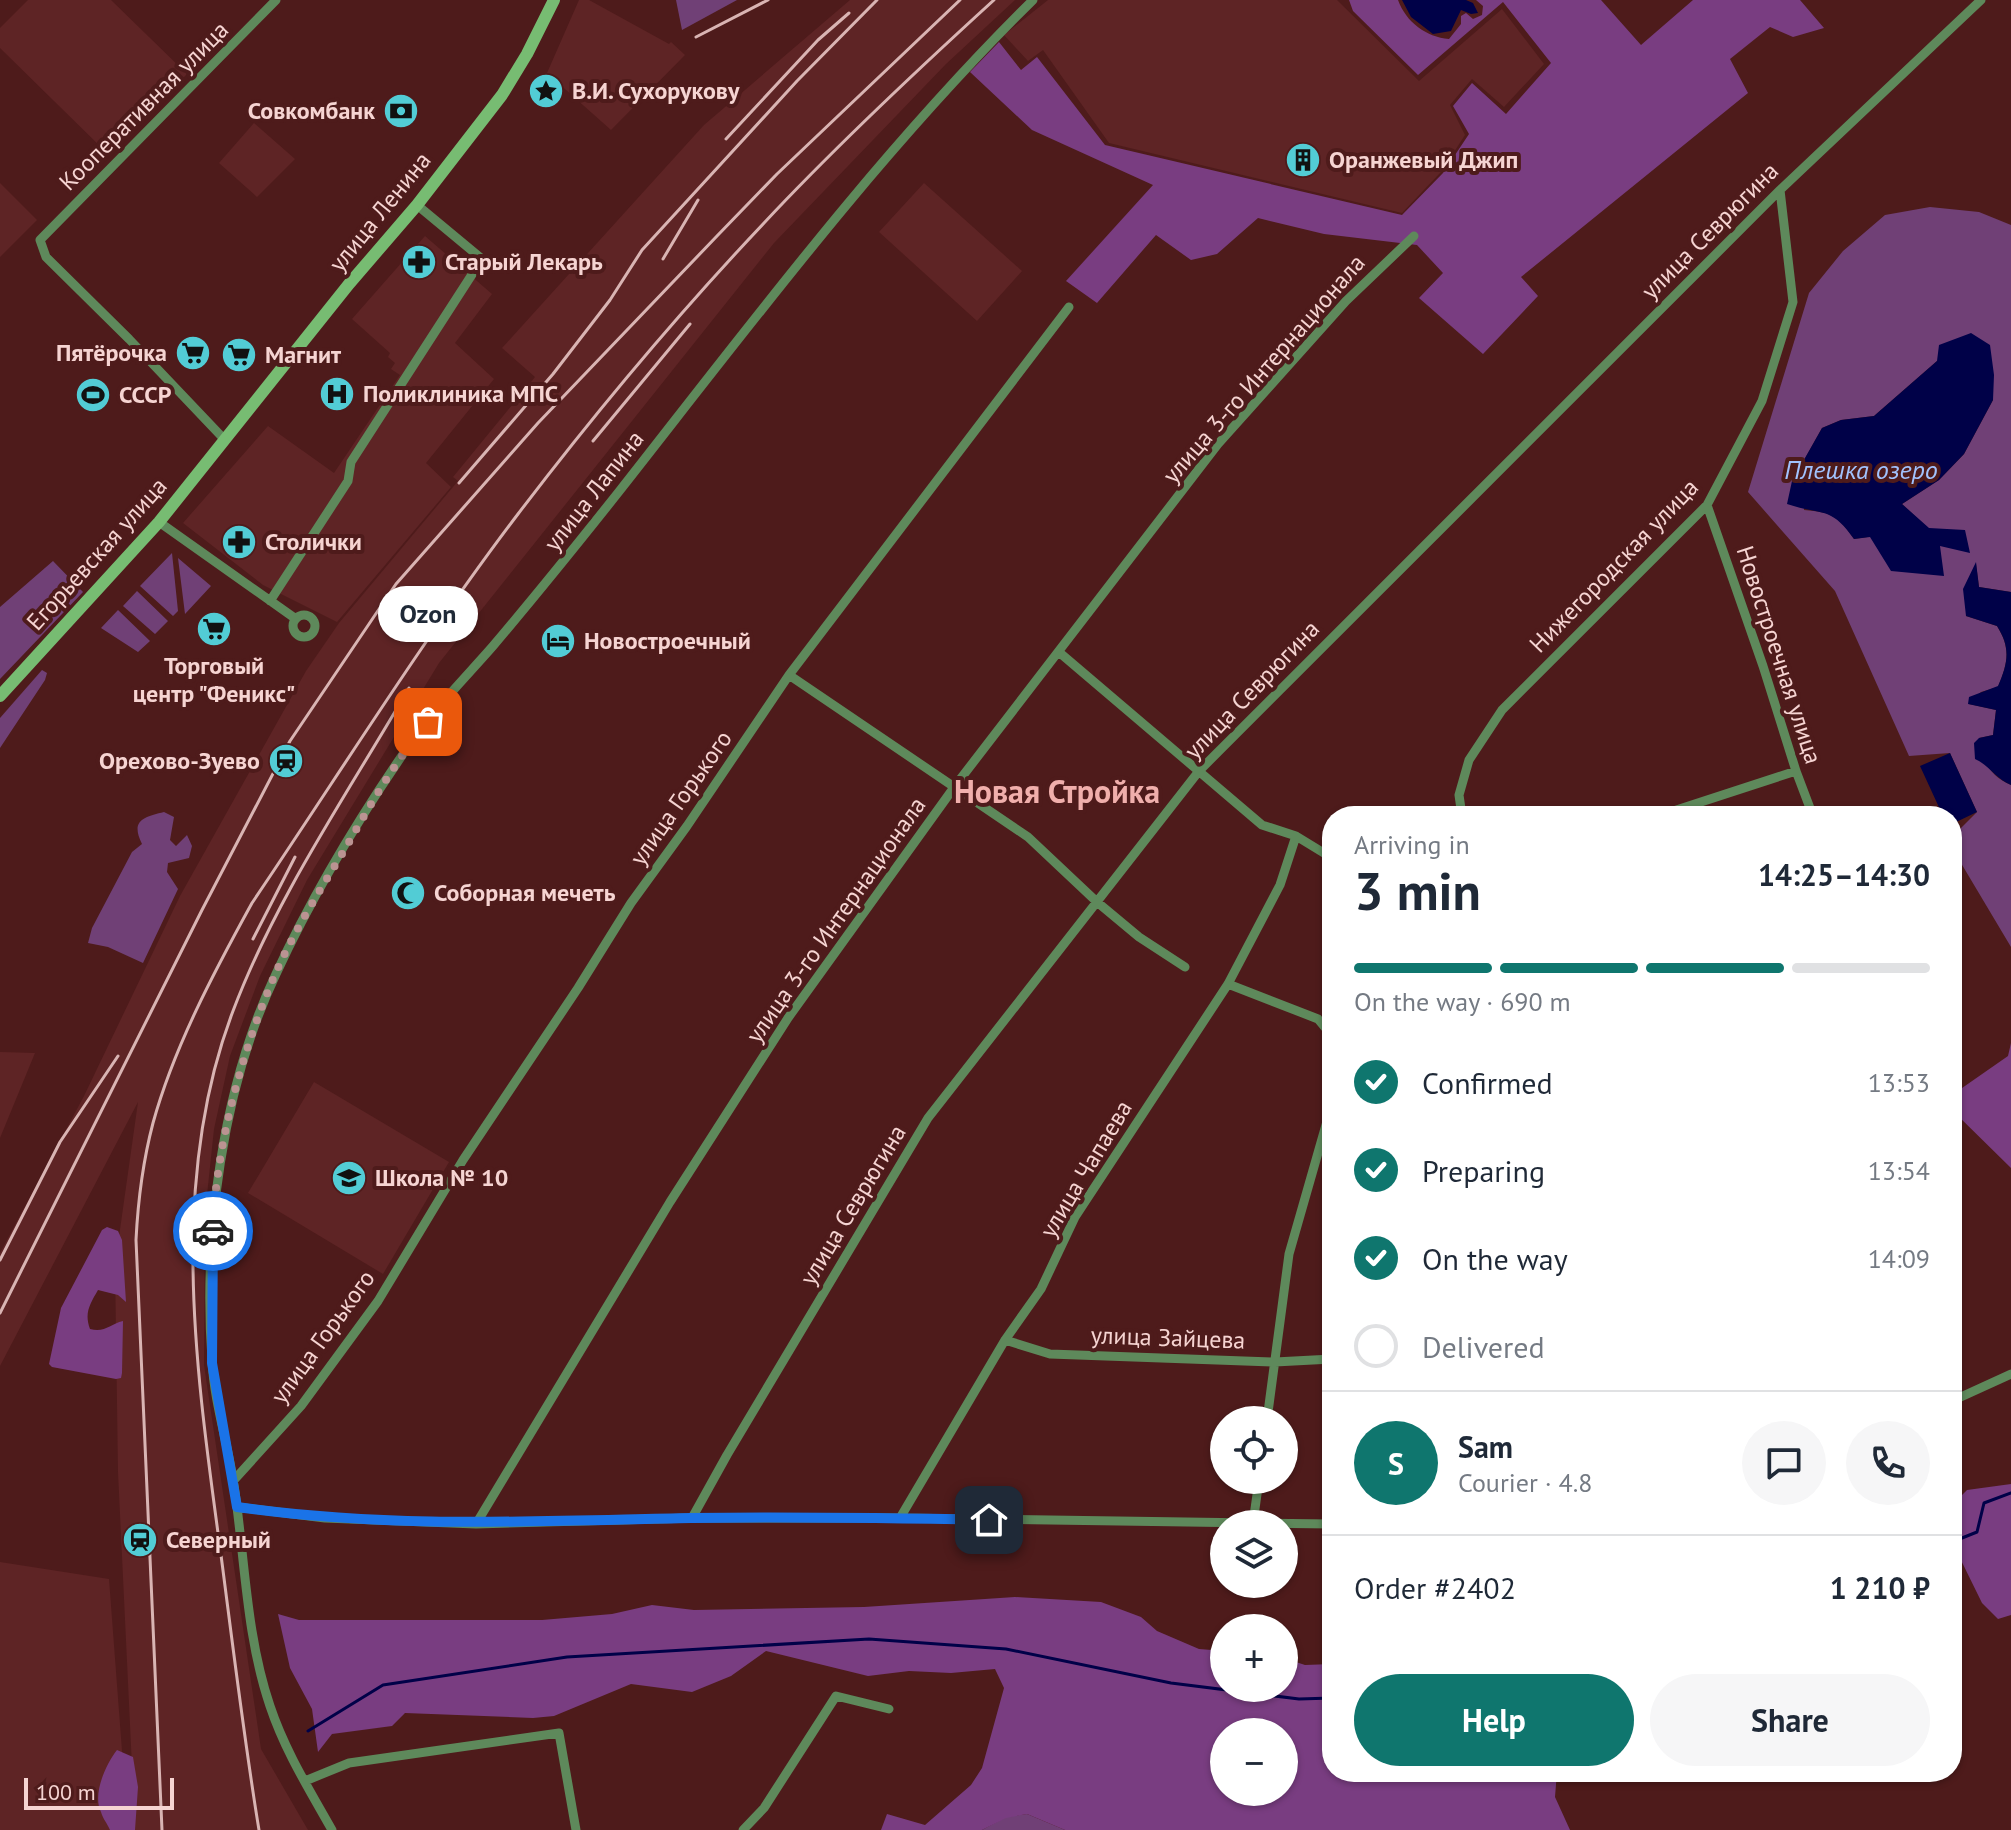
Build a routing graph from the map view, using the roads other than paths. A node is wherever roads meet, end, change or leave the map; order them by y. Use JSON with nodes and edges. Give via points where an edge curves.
{"nodes":[{"id":1,"x":276,"y":0,"type":"edge"},
{"id":2,"x":554,"y":0,"type":"edge"},
{"id":3,"x":1033,"y":0,"type":"edge"},
{"id":4,"x":1981,"y":0,"type":"edge"},
{"id":5,"x":1780,"y":190,"type":"junction"},
{"id":6,"x":417,"y":205,"type":"junction"},
{"id":7,"x":1414,"y":236,"type":"dead end"},
{"id":8,"x":1069,"y":307,"type":"dead end"},
{"id":9,"x":224,"y":439,"type":"junction"},
{"id":10,"x":1707,"y":505,"type":"junction"},
{"id":11,"x":159,"y":522,"type":"junction"},
{"id":12,"x":270,"y":601,"type":"junction"},
{"id":13,"x":296,"y":619,"type":"dead end"},
{"id":14,"x":1060,"y":653,"type":"junction"},
{"id":15,"x":789,"y":675,"type":"junction"},
{"id":16,"x":0,"y":696,"type":"edge"},
{"id":17,"x":1199,"y":771,"type":"junction"},
{"id":18,"x":1796,"y":771,"type":"junction"},
{"id":19,"x":955,"y":786,"type":"junction"},
{"id":20,"x":1461,"y":806,"type":"edge"},
{"id":21,"x":1689,"y":806,"type":"edge"},
{"id":22,"x":1809,"y":806,"type":"edge"},
{"id":23,"x":1296,"y":836,"type":"junction"},
{"id":24,"x":1322,"y":852,"type":"edge"},
{"id":25,"x":1097,"y":902,"type":"junction"},
{"id":26,"x":1185,"y":967,"type":"dead end"},
{"id":27,"x":1228,"y":984,"type":"junction"},
{"id":28,"x":1322,"y":1024,"type":"edge"},
{"id":29,"x":1322,"y":1139,"type":"edge"},
{"id":30,"x":1005,"y":1340,"type":"junction"},
{"id":31,"x":1322,"y":1360,"type":"edge"},
{"id":32,"x":1275,"y":1362,"type":"junction"},
{"id":33,"x":2011,"y":1374,"type":"edge"},
{"id":34,"x":1962,"y":1396,"type":"edge"},
{"id":35,"x":1269,"y":1406,"type":"edge"},
{"id":36,"x":234,"y":1480,"type":"junction"},
{"id":37,"x":237,"y":1507,"type":"junction"},
{"id":38,"x":692,"y":1518,"type":"junction"},
{"id":39,"x":900,"y":1518,"type":"junction"},
{"id":40,"x":1210,"y":1522,"type":"edge"},
{"id":41,"x":476,"y":1524,"type":"junction"},
{"id":42,"x":1298,"y":1524,"type":"edge"},
{"id":43,"x":1322,"y":1524,"type":"edge"},
{"id":44,"x":889,"y":1709,"type":"dead end"},
{"id":45,"x":305,"y":1781,"type":"junction"},
{"id":46,"x":332,"y":1830,"type":"edge"},
{"id":47,"x":576,"y":1830,"type":"edge"},
{"id":48,"x":743,"y":1830,"type":"edge"}],
"edges":[{"from":1,"to":9,"type":"street","name":"Кооперативная улица","via":[[40,240],[46,257]]},
{"from":2,"to":6,"type":"main road","name":"улица Ленина","via":[[502,95]]},
{"from":3,"to":36,"type":"street","name":"улица Лапина","via":[[893,148],[551,578],[413,740],[275,976],[247,1049],[226,1132],[213,1218],[212,1363]]},
{"from":4,"to":5,"type":"street","name":"улица Севрюгина"},
{"from":5,"to":10,"type":"street","name":"Нижегородская улица","via":[[1793,302],[1762,401]]},
{"from":5,"to":17,"type":"street","name":"улица Севрюгина"},
{"from":6,"to":9,"type":"main road","name":"улица Ленина"},
{"from":6,"to":12,"type":"street","via":[[482,259],[351,462],[348,481]]},
{"from":7,"to":14,"type":"street","name":"улица 3-го Интернационала","via":[[1346,301],[1218,444]]},
{"from":8,"to":15,"type":"street","name":"улица Горького"},
{"from":9,"to":11,"type":"main road","name":"Егорьевская улица"},
{"from":10,"to":18,"type":"street","name":"Новостроечная улица"},
{"from":10,"to":20,"type":"street","name":"Нижегородская улица","via":[[1502,710],[1469,760]]},
{"from":11,"to":12,"type":"street"},
{"from":11,"to":16,"type":"main road","name":"Егорьевская улица"},
{"from":12,"to":13,"type":"street"},
{"from":14,"to":17,"type":"street"},
{"from":14,"to":19,"type":"street","name":"улица 3-го Интернационала"},
{"from":15,"to":19,"type":"street"},
{"from":15,"to":36,"type":"street","name":"улица Горького","via":[[631,903],[378,1301],[301,1406]]},
{"from":17,"to":23,"type":"street","via":[[1262,825]]},
{"from":17,"to":25,"type":"street","name":"улица Севрюгина"},
{"from":18,"to":21,"type":"street"},
{"from":18,"to":22,"type":"street","name":"Новостроечная улица"},
{"from":19,"to":25,"type":"street","via":[[1028,837]]},
{"from":19,"to":41,"type":"street","name":"улица 3-го Интернационала","via":[[788,1018]]},
{"from":23,"to":24,"type":"street"},
{"from":23,"to":27,"type":"street","name":"улица Чапаева","via":[[1280,885]]},
{"from":25,"to":26,"type":"street"},
{"from":25,"to":38,"type":"street","name":"улица Севрюгина","via":[[928,1118]]},
{"from":27,"to":28,"type":"street"},
{"from":27,"to":30,"type":"street","name":"улица Чапаева","via":[[1075,1217],[1041,1289]]},
{"from":29,"to":32,"type":"street","via":[[1289,1254]]},
{"from":30,"to":32,"type":"street","name":"улица Зайцева","via":[[1050,1354]]},
{"from":30,"to":39,"type":"street","name":"улица Чапаева"},
{"from":31,"to":32,"type":"street","name":"улица Зайцева"},
{"from":32,"to":35,"type":"street"},
{"from":33,"to":34,"type":"street"},
{"from":36,"to":37,"type":"street","name":"улица Лапина"},
{"from":37,"to":41,"type":"street","via":[[325,1518]]},
{"from":37,"to":45,"type":"street","name":"улица Лапина","via":[[259,1668],[287,1751]]},
{"from":38,"to":39,"type":"street"},
{"from":38,"to":41,"type":"street"},
{"from":39,"to":40,"type":"street"},
{"from":42,"to":43,"type":"street"},
{"from":44,"to":48,"type":"street","via":[[836,1696],[764,1808]]},
{"from":45,"to":46,"type":"street","name":"улица Лапина"},
{"from":45,"to":47,"type":"street","via":[[349,1763],[559,1733]]}]}
